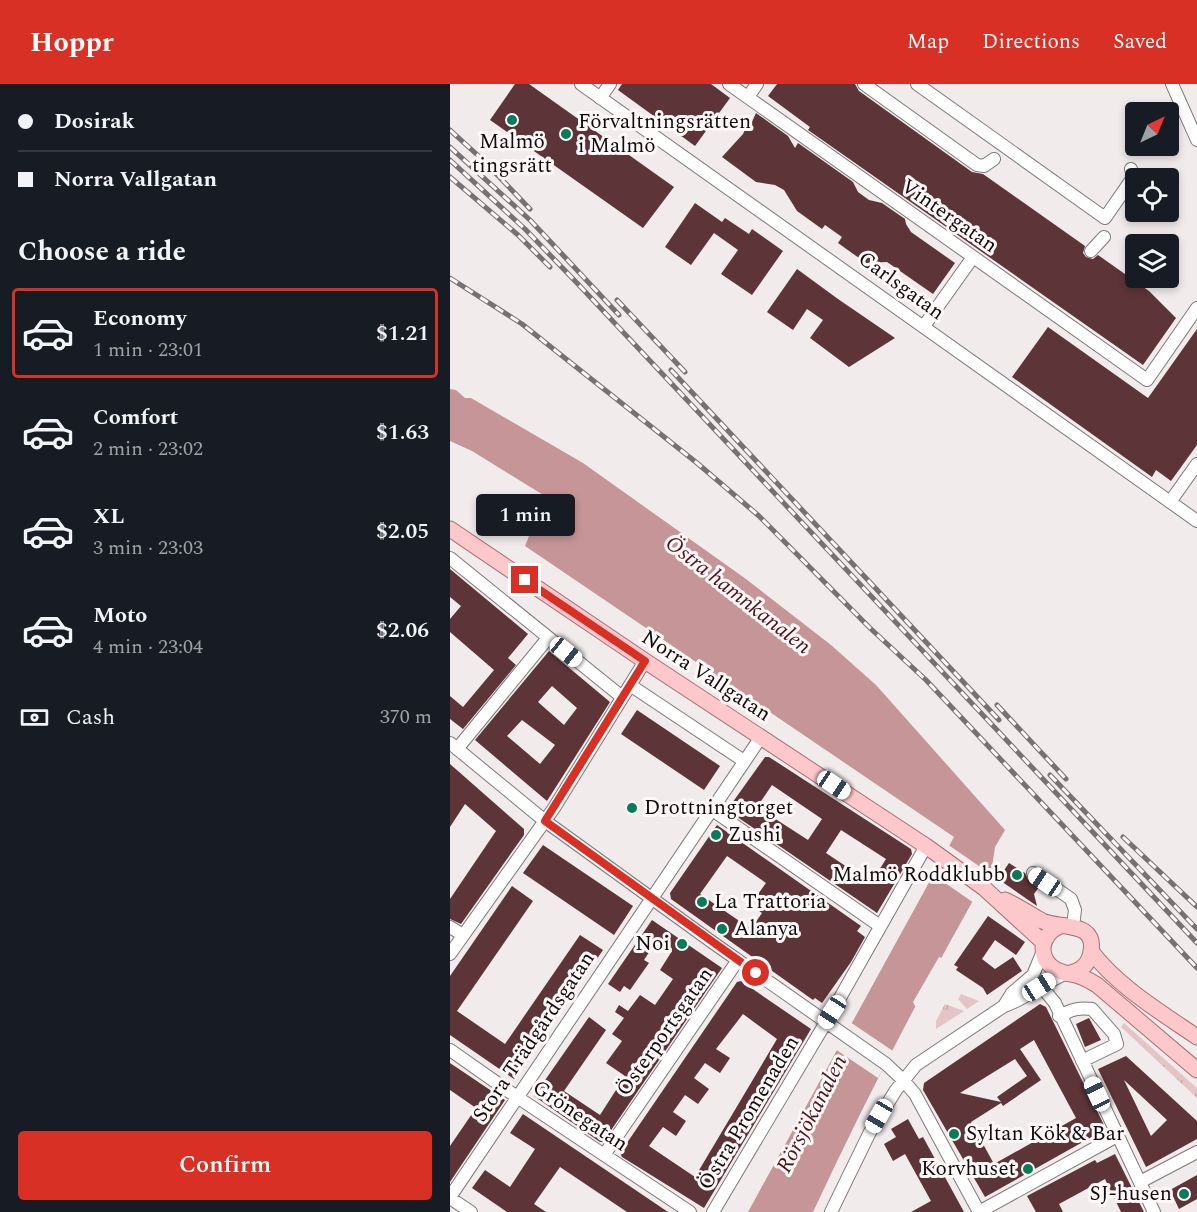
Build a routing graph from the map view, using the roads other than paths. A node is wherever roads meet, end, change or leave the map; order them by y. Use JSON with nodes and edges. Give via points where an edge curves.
{"nodes":[{"id":1,"x":581,"y":84,"type":"edge"},
{"id":2,"x":610,"y":84,"type":"edge"},
{"id":3,"x":729,"y":84,"type":"edge"},
{"id":4,"x":758,"y":84,"type":"edge"},
{"id":5,"x":864,"y":84,"type":"edge"},
{"id":6,"x":918,"y":84,"type":"edge"},
{"id":7,"x":1172,"y":84,"type":"edge"},
{"id":8,"x":748,"y":97,"type":"junction"},
{"id":9,"x":600,"y":98,"type":"junction"},
{"id":10,"x":1197,"y":140,"type":"edge"},
{"id":11,"x":994,"y":159,"type":"dead end"},
{"id":12,"x":1125,"y":188,"type":"edge"},
{"id":13,"x":1104,"y":237,"type":"dead end"},
{"id":14,"x":1091,"y":250,"type":"dead end"},
{"id":15,"x":973,"y":257,"type":"junction"},
{"id":16,"x":1197,"y":308,"type":"edge"},
{"id":17,"x":924,"y":326,"type":"junction"},
{"id":18,"x":1197,"y":464,"type":"edge"},
{"id":19,"x":1170,"y":502,"type":"junction"},
{"id":20,"x":1197,"y":521,"type":"edge"},
{"id":21,"x":450,"y":529,"type":"edge"},
{"id":22,"x":450,"y":558,"type":"edge"},
{"id":23,"x":548,"y":638,"type":"junction"},
{"id":24,"x":645,"y":661,"type":"junction"},
{"id":25,"x":630,"y":685,"type":"junction"},
{"id":26,"x":622,"y":697,"type":"junction"},
{"id":27,"x":761,"y":737,"type":"junction"},
{"id":28,"x":454,"y":746,"type":"edge"},
{"id":29,"x":744,"y":761,"type":"junction"},
{"id":30,"x":711,"y":808,"type":"junction"},
{"id":31,"x":545,"y":821,"type":"junction"},
{"id":32,"x":926,"y":846,"type":"junction"},
{"id":33,"x":1033,"y":873,"type":"dead end"},
{"id":34,"x":984,"y":888,"type":"junction"},
{"id":35,"x":651,"y":899,"type":"junction"},
{"id":36,"x":880,"y":926,"type":"junction"},
{"id":37,"x":1066,"y":926,"type":"junction"},
{"id":38,"x":450,"y":927,"type":"edge"},
{"id":39,"x":463,"y":935,"type":"junction"},
{"id":40,"x":1043,"y":947,"type":"junction"},
{"id":41,"x":1091,"y":951,"type":"junction"},
{"id":42,"x":450,"y":954,"type":"edge"},
{"id":43,"x":738,"y":960,"type":"junction"},
{"id":44,"x":1068,"y":974,"type":"junction"},
{"id":45,"x":1039,"y":987,"type":"junction"},
{"id":46,"x":1004,"y":1006,"type":"junction"},
{"id":47,"x":1156,"y":1009,"type":"junction"},
{"id":48,"x":1059,"y":1016,"type":"junction"},
{"id":49,"x":825,"y":1023,"type":"junction"},
{"id":50,"x":1197,"y":1037,"type":"edge"},
{"id":51,"x":1197,"y":1047,"type":"edge"},
{"id":52,"x":450,"y":1050,"type":"edge"},
{"id":53,"x":1082,"y":1061,"type":"junction"},
{"id":54,"x":1197,"y":1070,"type":"edge"},
{"id":55,"x":903,"y":1080,"type":"junction"},
{"id":56,"x":517,"y":1097,"type":"junction"},
{"id":57,"x":1117,"y":1136,"type":"junction"},
{"id":58,"x":1197,"y":1152,"type":"edge"},
{"id":59,"x":604,"y":1155,"type":"junction"},
{"id":60,"x":1140,"y":1182,"type":"junction"},
{"id":61,"x":450,"y":1198,"type":"edge"},
{"id":62,"x":471,"y":1212,"type":"edge"},
{"id":63,"x":690,"y":1212,"type":"edge"},
{"id":64,"x":713,"y":1212,"type":"edge"},
{"id":65,"x":831,"y":1212,"type":"edge"},
{"id":66,"x":979,"y":1212,"type":"edge"},
{"id":67,"x":1154,"y":1212,"type":"edge"}],
"edges":[{"from":1,"to":9,"type":"street","name":"Carlsgatan"},
{"from":2,"to":9,"type":"street"},
{"from":3,"to":8,"type":"street","name":"Vintergatan"},
{"from":4,"to":8,"type":"street"},
{"from":5,"to":11,"type":"street","via":[[977,165],[984,166]]},
{"from":6,"to":12,"type":"street","via":[[1105,218]]},
{"from":7,"to":10,"type":"street"},
{"from":8,"to":15,"type":"street","name":"Vintergatan"},
{"from":9,"to":17,"type":"street","name":"Carlsgatan"},
{"from":13,"to":14,"type":"street"},
{"from":15,"to":16,"type":"street","name":"Vintergatan","via":[[1147,380]]},
{"from":15,"to":17,"type":"street"},
{"from":17,"to":19,"type":"street","name":"Carlsgatan"},
{"from":18,"to":19,"type":"street"},
{"from":19,"to":20,"type":"street","name":"Carlsgatan"},
{"from":21,"to":24,"type":"main road","name":"Norra Vallgatan"},
{"from":22,"to":23,"type":"street"},
{"from":23,"to":26,"type":"street"},
{"from":23,"to":28,"type":"street"},
{"from":24,"to":25,"type":"street"},
{"from":24,"to":27,"type":"main road","name":"Norra Vallgatan"},
{"from":25,"to":26,"type":"street"},
{"from":25,"to":29,"type":"street"},
{"from":26,"to":31,"type":"street"},
{"from":27,"to":29,"type":"street"},
{"from":27,"to":32,"type":"main road","name":"Norra Vallgatan"},
{"from":28,"to":31,"type":"street"},
{"from":29,"to":30,"type":"street"},
{"from":30,"to":35,"type":"street"},
{"from":30,"to":36,"type":"street"},
{"from":31,"to":35,"type":"street"},
{"from":31,"to":39,"type":"street"},
{"from":32,"to":34,"type":"main road","name":"Norra Vallgatan"},
{"from":32,"to":36,"type":"street","name":"Östra Promenaden"},
{"from":33,"to":37,"type":"street","via":[[1076,899]]},
{"from":34,"to":37,"type":"main road","via":[[1043,921]]},
{"from":34,"to":40,"type":"main road"},
{"from":35,"to":43,"type":"street"},
{"from":35,"to":56,"type":"street","name":"Stora Trädgårdsgatan"},
{"from":36,"to":49,"type":"street","name":"Östra Promenaden"},
{"from":37,"to":40,"type":"main road","via":[[1049,933]]},
{"from":37,"to":41,"type":"main road","via":[[1081,929],[1088,936]]},
{"from":38,"to":39,"type":"street"},
{"from":39,"to":42,"type":"street"},
{"from":40,"to":44,"type":"main road","via":[[1048,964]]},
{"from":40,"to":46,"type":"street","via":[[1033,975],[1012,993]]},
{"from":41,"to":44,"type":"main road","via":[[1083,968]]},
{"from":41,"to":47,"type":"main road","via":[[1108,971]]},
{"from":43,"to":49,"type":"street"},
{"from":43,"to":59,"type":"street","name":"Österportsgatan"},
{"from":44,"to":45,"type":"street"},
{"from":44,"to":54,"type":"main road","via":[[1097,985]]},
{"from":45,"to":46,"type":"street"},
{"from":45,"to":48,"type":"street"},
{"from":46,"to":55,"type":"street","via":[[916,1065]]},
{"from":47,"to":50,"type":"main road"},
{"from":47,"to":51,"type":"main road"},
{"from":48,"to":53,"type":"street"},
{"from":48,"to":53,"type":"street","via":[[1072,1009],[1092,1009],[1114,1034],[1118,1044]]},
{"from":49,"to":55,"type":"street"},
{"from":49,"to":64,"type":"street","name":"Östra Promenaden"},
{"from":52,"to":56,"type":"street","name":"Grönegatan"},
{"from":53,"to":57,"type":"street"},
{"from":55,"to":65,"type":"street","via":[[870,1132]]},
{"from":55,"to":66,"type":"street","via":[[915,1094]]},
{"from":56,"to":59,"type":"street","name":"Grönegatan"},
{"from":56,"to":61,"type":"street","name":"Stora Trädgårdsgatan"},
{"from":57,"to":60,"type":"street"},
{"from":57,"to":66,"type":"street"},
{"from":58,"to":60,"type":"street"},
{"from":59,"to":63,"type":"street","name":"Grönegatan"},
{"from":60,"to":67,"type":"street"},
{"from":61,"to":62,"type":"street"}]}
